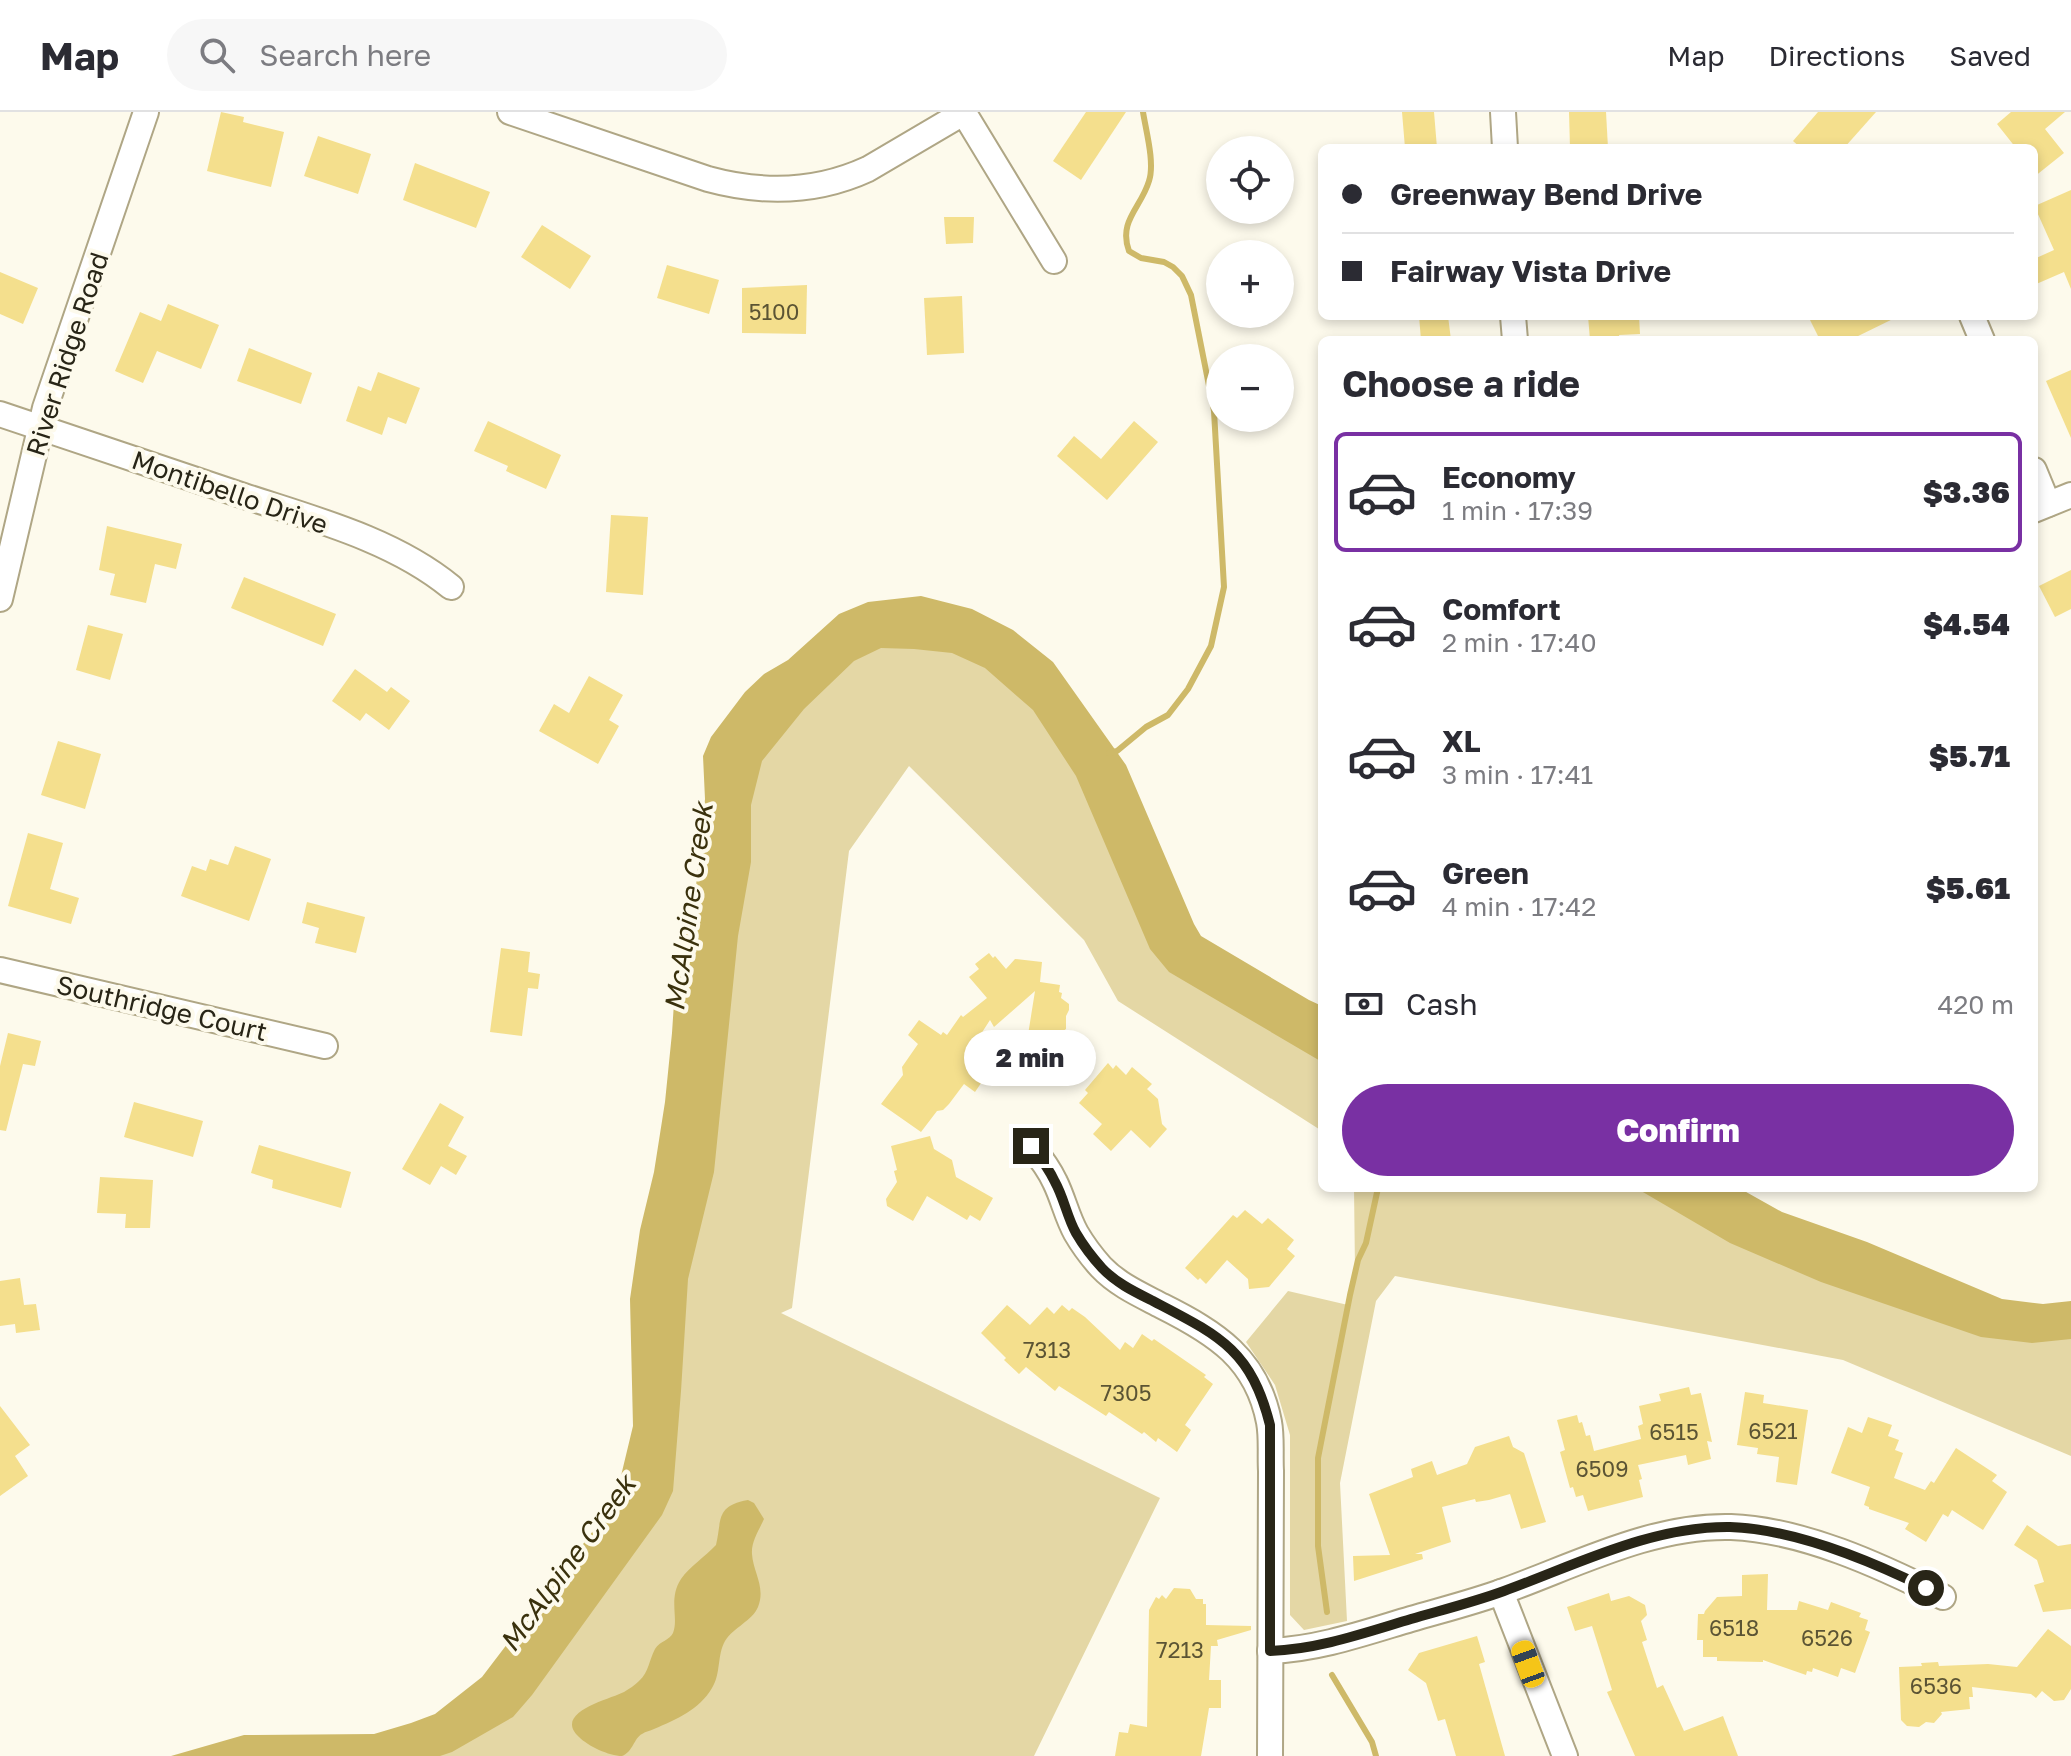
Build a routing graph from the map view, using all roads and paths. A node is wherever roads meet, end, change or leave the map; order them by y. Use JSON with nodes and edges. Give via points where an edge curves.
{"nodes":[{"id":1,"x":146,"y":112,"type":"edge"},
{"id":2,"x":964,"y":112,"type":"edge"},
{"id":3,"x":1503,"y":112,"type":"edge"},
{"id":4,"x":522,"y":114,"type":"edge"},
{"id":5,"x":1505,"y":144,"type":"edge"},
{"id":6,"x":1054,"y":261,"type":"dead end"},
{"id":7,"x":0,"y":414,"type":"edge"},
{"id":8,"x":41,"y":427,"type":"junction"},
{"id":9,"x":2071,"y":495,"type":"edge"},
{"id":10,"x":2041,"y":507,"type":"edge"},
{"id":11,"x":451,"y":587,"type":"dead end"},
{"id":12,"x":0,"y":599,"type":"edge"},
{"id":13,"x":0,"y":970,"type":"edge"},
{"id":14,"x":325,"y":1046,"type":"dead end"},
{"id":15,"x":1031,"y":1146,"type":"dead end"},
{"id":16,"x":1501,"y":1592,"type":"junction"},
{"id":17,"x":1943,"y":1597,"type":"dead end"},
{"id":18,"x":1270,"y":1651,"type":"junction"},
{"id":19,"x":1270,"y":1756,"type":"edge"},
{"id":20,"x":1565,"y":1756,"type":"edge"}],
"edges":[{"from":1,"to":8,"type":"street","name":"River Ridge Road"},
{"from":2,"to":4,"type":"street","via":[[852,176],[801,189],[766,190],[727,185]]},
{"from":2,"to":6,"type":"street"},
{"from":3,"to":5,"type":"street"},
{"from":7,"to":8,"type":"street","name":"Montibello Drive"},
{"from":8,"to":11,"type":"street","name":"Montibello Drive","via":[[388,547]]},
{"from":8,"to":12,"type":"street","name":"River Ridge Road"},
{"from":9,"to":10,"type":"street"},
{"from":13,"to":14,"type":"street","name":"Southridge Court"},
{"from":15,"to":18,"type":"street","via":[[1056,1182],[1075,1231],[1112,1278],[1215,1335],[1254,1378],[1270,1425]]},
{"from":16,"to":17,"type":"street","via":[[1650,1539],[1732,1527],[1797,1537]]},
{"from":16,"to":18,"type":"street","via":[[1326,1644]]},
{"from":16,"to":20,"type":"street"},
{"from":18,"to":19,"type":"street"}]}
